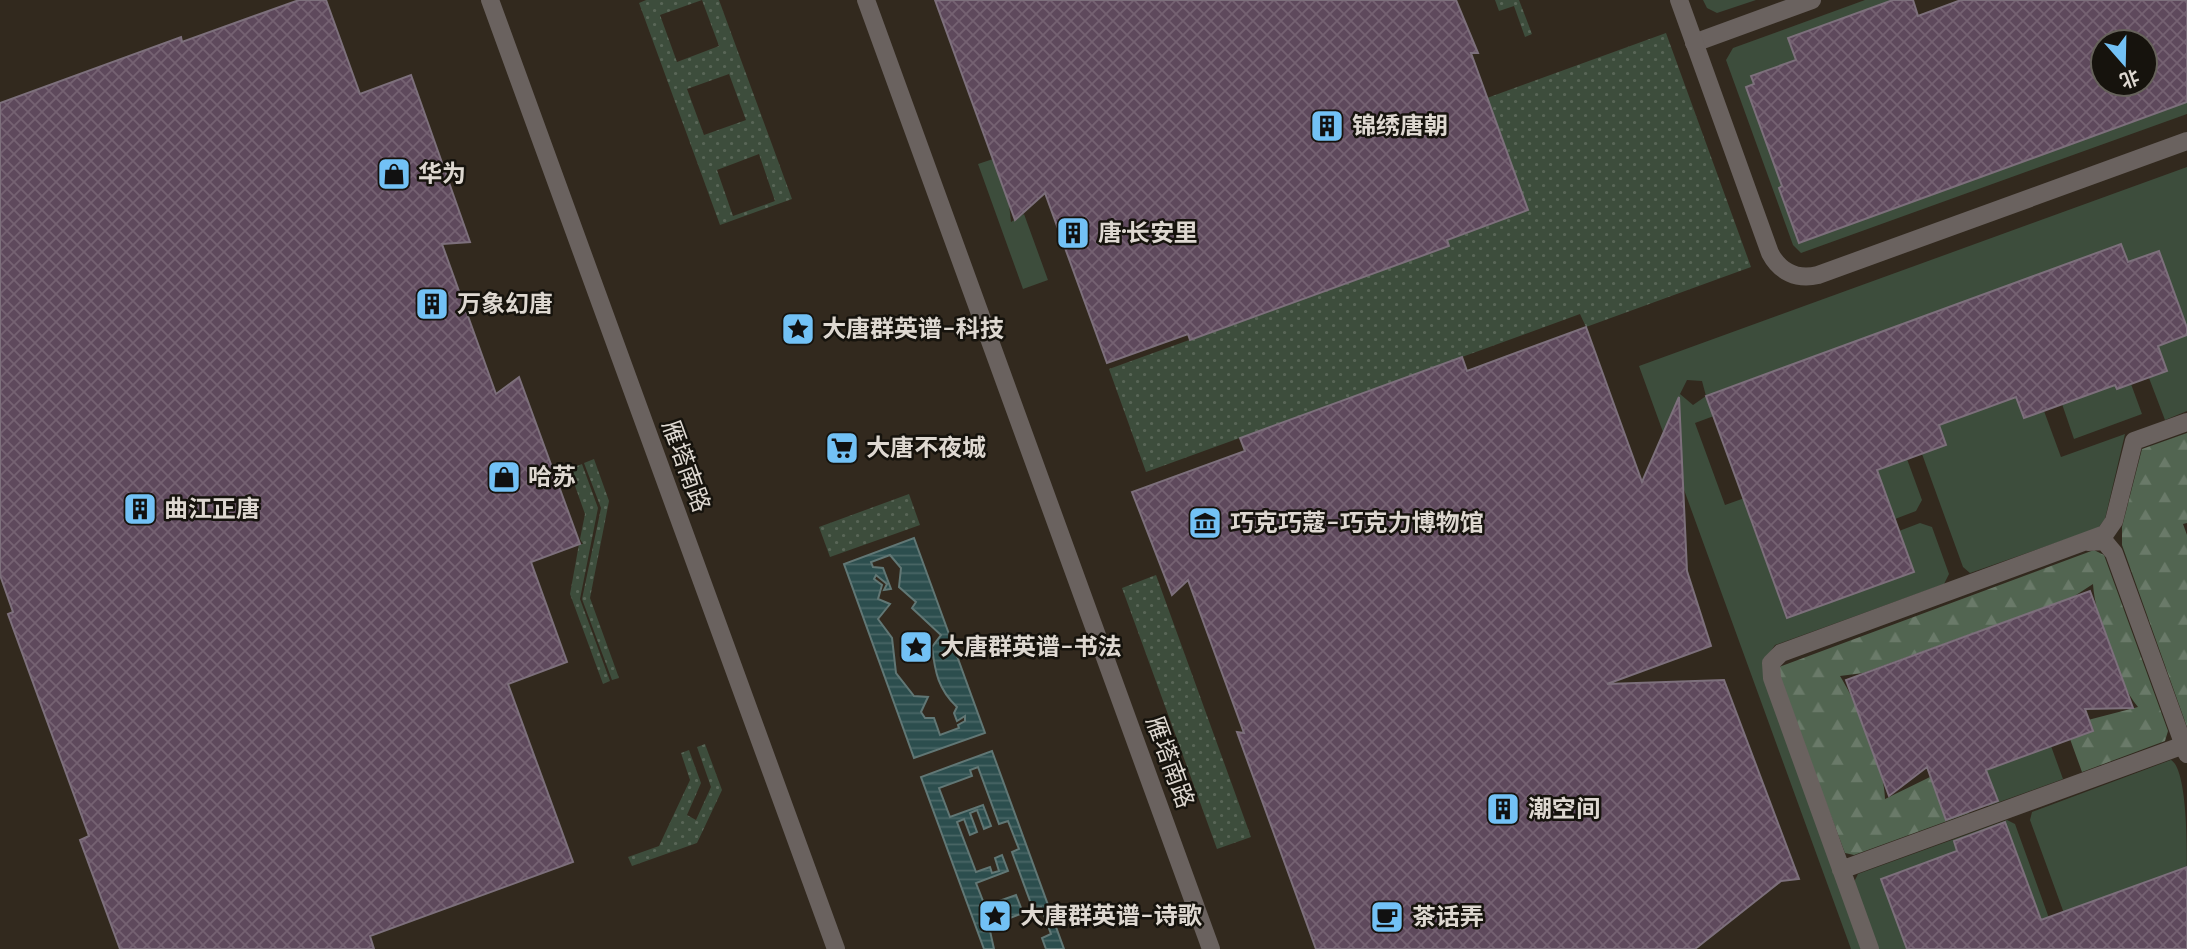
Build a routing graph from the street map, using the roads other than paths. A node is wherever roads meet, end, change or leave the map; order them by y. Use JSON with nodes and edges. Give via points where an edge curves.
{"nodes":[{"id":1,"x":490,"y":0,"type":"edge"},
{"id":2,"x":866,"y":0,"type":"edge"},
{"id":3,"x":1679,"y":0,"type":"edge"},
{"id":4,"x":1812,"y":0,"type":"edge"},
{"id":5,"x":1694,"y":43,"type":"junction"},
{"id":6,"x":2187,"y":141,"type":"edge"},
{"id":7,"x":2187,"y":422,"type":"edge"},
{"id":8,"x":2114,"y":521,"type":"junction"},
{"id":9,"x":2088,"y":542,"type":"junction"},
{"id":10,"x":2114,"y":553,"type":"junction"},
{"id":11,"x":2185,"y":750,"type":"edge"},
{"id":12,"x":1842,"y":870,"type":"junction"},
{"id":13,"x":836,"y":949,"type":"edge"},
{"id":14,"x":1212,"y":949,"type":"edge"},
{"id":15,"x":1870,"y":949,"type":"edge"}],
"edges":[{"from":1,"to":13,"type":"street","name":"雁塔南路"},
{"from":2,"to":14,"type":"street","name":"雁塔南路"},
{"from":3,"to":5,"type":"street"},
{"from":4,"to":5,"type":"street"},
{"from":5,"to":6,"type":"street","via":[[1770,253],[1783,270],[1797,276],[1818,275]]},
{"from":7,"to":8,"type":"street","via":[[2134,441]]},
{"from":8,"to":9,"type":"street","via":[[2105,534]]},
{"from":8,"to":10,"type":"street"},
{"from":9,"to":10,"type":"street","via":[[2104,541]]},
{"from":9,"to":12,"type":"street","via":[[1775,657],[1772,678]]},
{"from":10,"to":11,"type":"street"},
{"from":11,"to":12,"type":"street"},
{"from":12,"to":15,"type":"street"}]}
